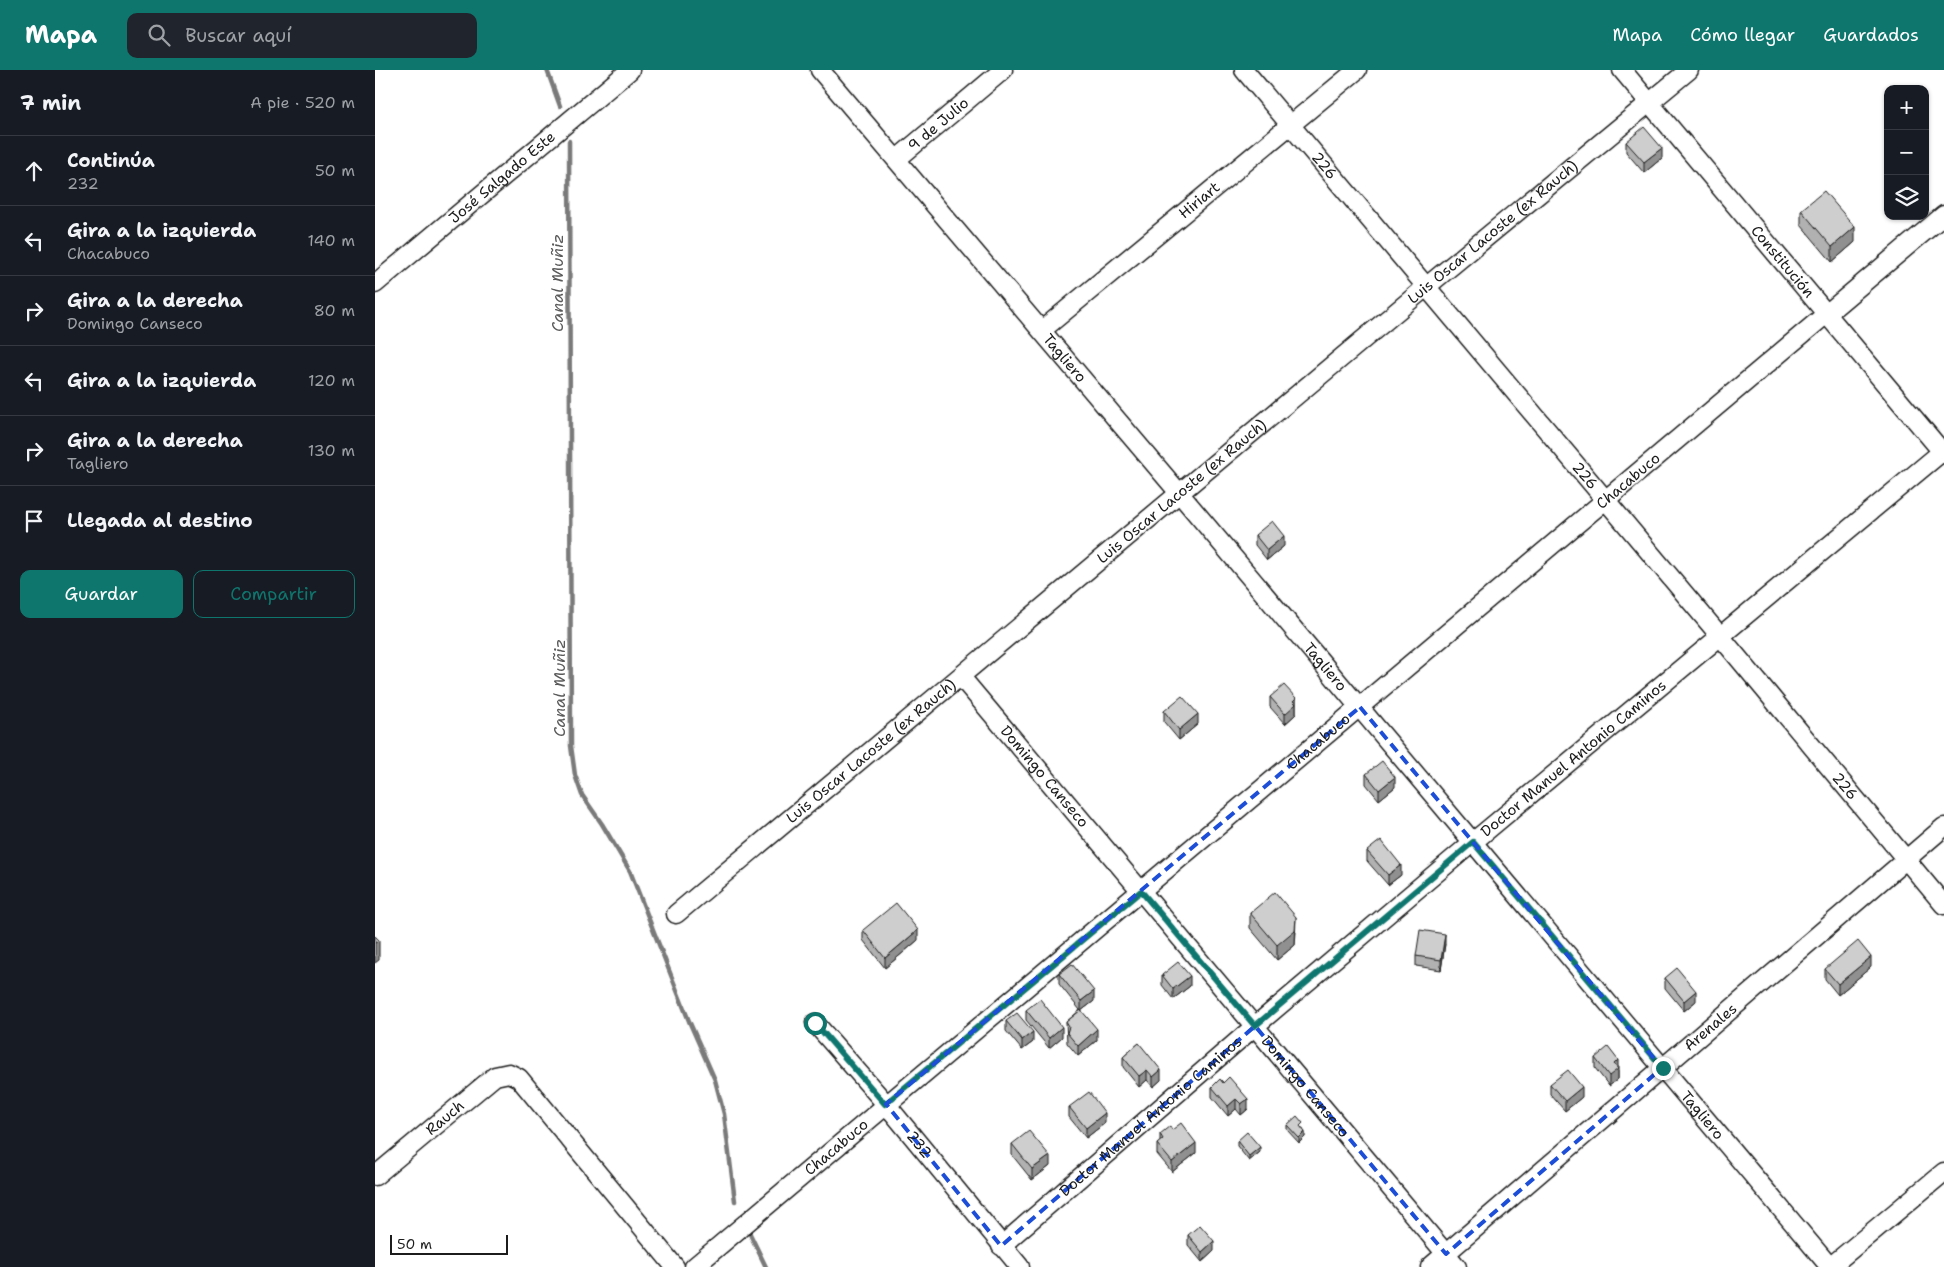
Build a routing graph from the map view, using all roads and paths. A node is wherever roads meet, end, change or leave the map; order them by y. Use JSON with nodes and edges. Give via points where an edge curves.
{"nodes":[{"id":1,"x":630,"y":70,"type":"edge"},
{"id":2,"x":820,"y":70,"type":"edge"},
{"id":3,"x":1003,"y":70,"type":"edge"},
{"id":4,"x":1244,"y":70,"type":"edge"},
{"id":5,"x":1357,"y":70,"type":"edge"},
{"id":6,"x":1622,"y":70,"type":"edge"},
{"id":7,"x":1689,"y":70,"type":"edge"},
{"id":8,"x":1649,"y":103,"type":"junction"},
{"id":9,"x":1290,"y":125,"type":"junction"},
{"id":10,"x":897,"y":159,"type":"junction"},
{"id":11,"x":1944,"y":215,"type":"edge"},
{"id":12,"x":375,"y":284,"type":"edge"},
{"id":13,"x":1426,"y":287,"type":"junction"},
{"id":14,"x":1826,"y":314,"type":"junction"},
{"id":15,"x":1042,"y":330,"type":"junction"},
{"id":16,"x":1943,"y":452,"type":"edge"},
{"id":17,"x":1180,"y":494,"type":"junction"},
{"id":18,"x":1606,"y":500,"type":"junction"},
{"id":19,"x":1720,"y":636,"type":"junction"},
{"id":20,"x":961,"y":677,"type":"junction"},
{"id":21,"x":1360,"y":707,"type":"junction"},
{"id":22,"x":1944,"y":826,"type":"edge"},
{"id":23,"x":1473,"y":842,"type":"junction"},
{"id":24,"x":1905,"y":860,"type":"junction"},
{"id":25,"x":1141,"y":891,"type":"junction"},
{"id":26,"x":1944,"y":905,"type":"edge"},
{"id":27,"x":676,"y":914,"type":"dead end"},
{"id":28,"x":815,"y":1023,"type":"dead end"},
{"id":29,"x":1255,"y":1026,"type":"junction"},
{"id":30,"x":1663,"y":1068,"type":"junction"},
{"id":31,"x":885,"y":1104,"type":"junction"},
{"id":32,"x":1944,"y":1172,"type":"edge"},
{"id":33,"x":375,"y":1176,"type":"edge"},
{"id":34,"x":1001,"y":1246,"type":"junction"},
{"id":35,"x":1451,"y":1260,"type":"edge"},
{"id":36,"x":675,"y":1267,"type":"edge"},
{"id":37,"x":694,"y":1267,"type":"edge"},
{"id":38,"x":1019,"y":1267,"type":"edge"},
{"id":39,"x":1430,"y":1267,"type":"edge"},
{"id":40,"x":1830,"y":1267,"type":"edge"}],
"edges":[{"from":1,"to":12,"type":"street","name":"José Salgado Este"},
{"from":2,"to":10,"type":"street","name":"Tagliero"},
{"from":3,"to":10,"type":"street","name":"9 de Julio"},
{"from":4,"to":9,"type":"street","name":"226"},
{"from":5,"to":9,"type":"street","name":"Hiriart"},
{"from":6,"to":8,"type":"street","name":"Constitución"},
{"from":7,"to":8,"type":"street","name":"Luis Oscar Lacoste (ex Rauch)"},
{"from":8,"to":13,"type":"street","name":"Luis Oscar Lacoste (ex Rauch)"},
{"from":8,"to":14,"type":"street","name":"Constitución"},
{"from":9,"to":13,"type":"street","name":"226"},
{"from":9,"to":15,"type":"street","name":"Hiriart"},
{"from":10,"to":15,"type":"street","name":"Tagliero"},
{"from":11,"to":14,"type":"street","name":"Chacabuco"},
{"from":13,"to":17,"type":"street","name":"Luis Oscar Lacoste (ex Rauch)"},
{"from":13,"to":18,"type":"street","name":"226"},
{"from":14,"to":16,"type":"street","name":"Constitución"},
{"from":14,"to":18,"type":"street","name":"Chacabuco"},
{"from":15,"to":17,"type":"street","name":"Tagliero"},
{"from":16,"to":19,"type":"street","name":"Doctor Manuel Antonio Caminos"},
{"from":17,"to":20,"type":"street","name":"Luis Oscar Lacoste (ex Rauch)"},
{"from":17,"to":21,"type":"street","name":"Tagliero"},
{"from":18,"to":19,"type":"street","name":"226"},
{"from":18,"to":21,"type":"street","name":"Chacabuco"},
{"from":19,"to":23,"type":"street","name":"Doctor Manuel Antonio Caminos"},
{"from":19,"to":24,"type":"street","name":"226"},
{"from":20,"to":25,"type":"street","name":"Domingo Canseco"},
{"from":20,"to":27,"type":"street","name":"Luis Oscar Lacoste (ex Rauch)"},
{"from":21,"to":23,"type":"street","name":"Tagliero"},
{"from":21,"to":25,"type":"street","name":"Chacabuco"},
{"from":22,"to":24,"type":"street","name":"Arenales"},
{"from":23,"to":29,"type":"street","name":"Doctor Manuel Antonio Caminos"},
{"from":23,"to":30,"type":"street","name":"Tagliero"},
{"from":24,"to":26,"type":"street","name":"226"},
{"from":24,"to":30,"type":"street","name":"Arenales"},
{"from":25,"to":29,"type":"street","name":"Domingo Canseco"},
{"from":25,"to":31,"type":"street","name":"Chacabuco"},
{"from":28,"to":31,"type":"street","name":"232"},
{"from":29,"to":34,"type":"street","name":"Doctor Manuel Antonio Caminos"},
{"from":29,"to":35,"type":"street","name":"Domingo Canseco"},
{"from":30,"to":35,"type":"street","name":"Arenales"},
{"from":30,"to":40,"type":"street","name":"Tagliero"},
{"from":31,"to":34,"type":"street","name":"232"},
{"from":31,"to":37,"type":"street","name":"Chacabuco"},
{"from":32,"to":40,"type":"street"},
{"from":33,"to":36,"type":"street","name":"Rauch","via":[[495,1076],[509,1073],[519,1078]]},
{"from":34,"to":38,"type":"street","name":"232"},
{"from":35,"to":39,"type":"street","name":"Arenales"}]}
